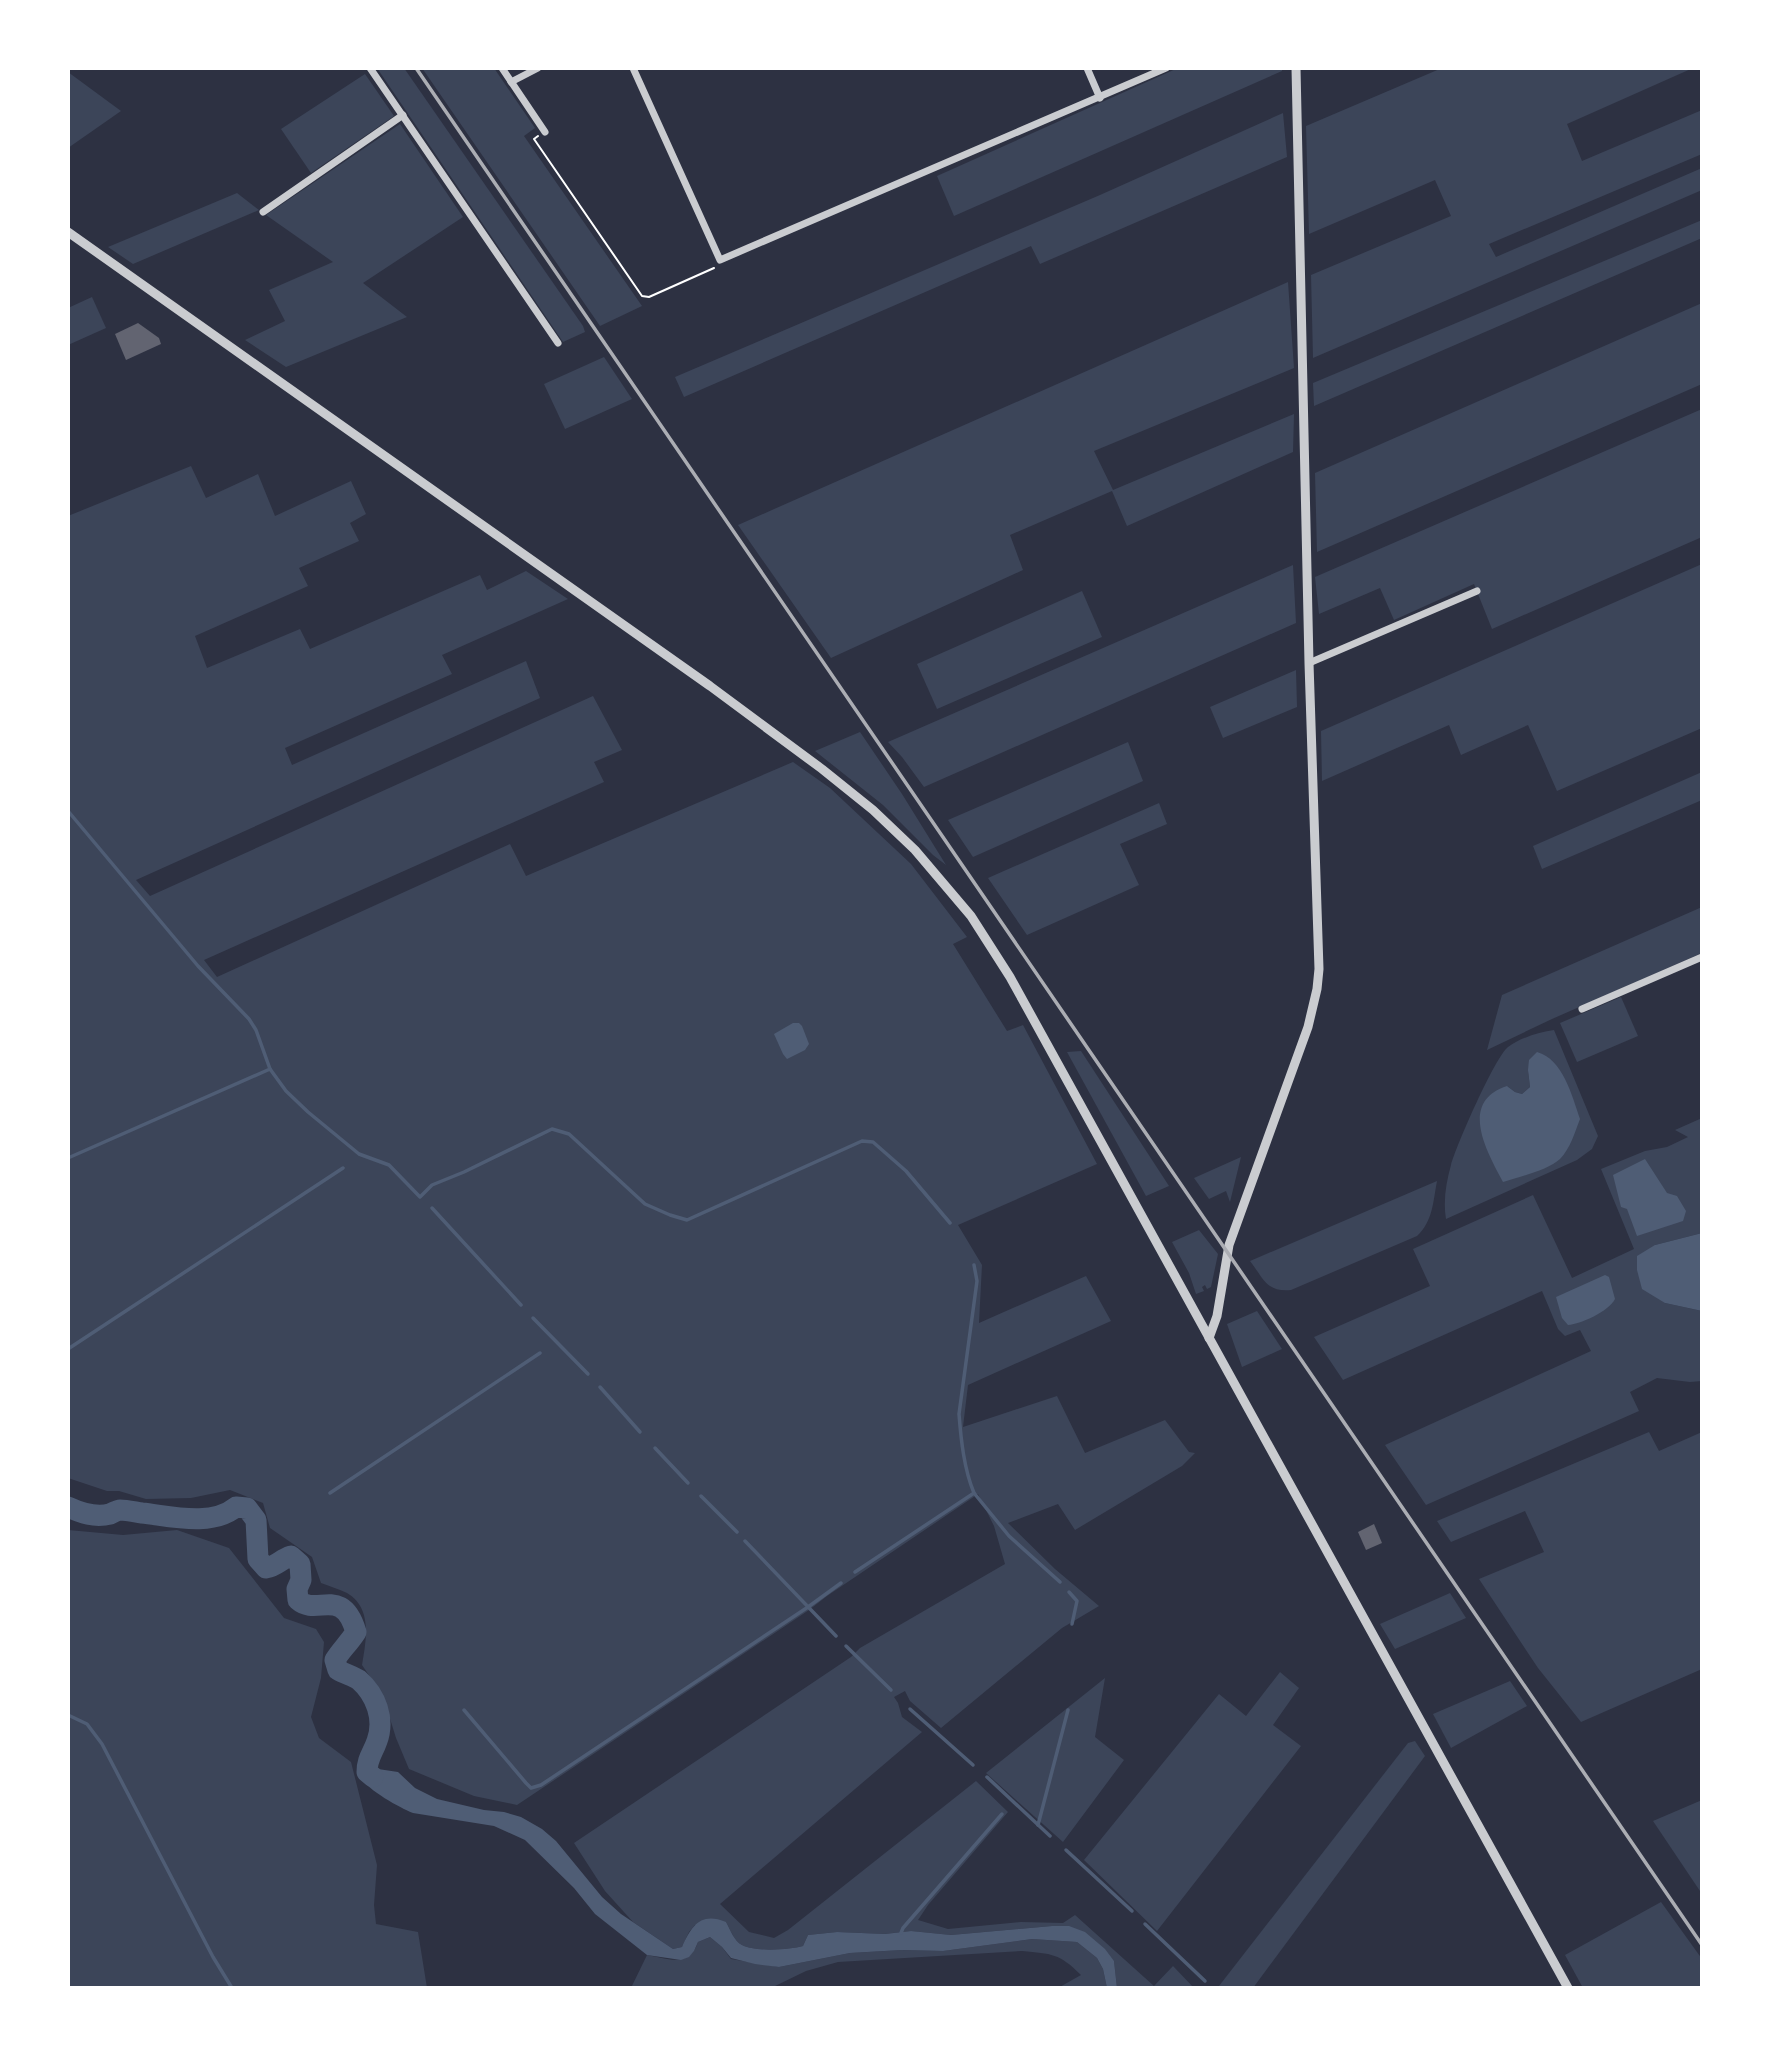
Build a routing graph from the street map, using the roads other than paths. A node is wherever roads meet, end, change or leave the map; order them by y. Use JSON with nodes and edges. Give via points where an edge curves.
{"nodes":[{"id":1,"x":370,"y":68,"type":"edge"},
{"id":2,"x":502,"y":68,"type":"edge"},
{"id":3,"x":538,"y":68,"type":"edge"},
{"id":4,"x":633,"y":68,"type":"edge"},
{"id":5,"x":1087,"y":68,"type":"edge"},
{"id":6,"x":1166,"y":68,"type":"edge"},
{"id":7,"x":1296,"y":68,"type":"edge"},
{"id":8,"x":511,"y":82,"type":"junction"},
{"id":9,"x":1100,"y":98,"type":"junction"},
{"id":10,"x":403,"y":115,"type":"junction"},
{"id":11,"x":545,"y":132,"type":"road end"},
{"id":12,"x":263,"y":212,"type":"dead end"},
{"id":13,"x":68,"y":232,"type":"edge"},
{"id":14,"x":558,"y":343,"type":"dead end"},
{"id":15,"x":1477,"y":591,"type":"dead end"},
{"id":16,"x":1309,"y":663,"type":"junction"},
{"id":17,"x":1702,"y":957,"type":"edge"},
{"id":18,"x":1582,"y":1009,"type":"dead end"},
{"id":19,"x":1209,"y":1338,"type":"junction"},
{"id":20,"x":1568,"y":1988,"type":"edge"}],
"edges":[{"from":1,"to":10,"type":"street"},
{"from":2,"to":8,"type":"street"},
{"from":3,"to":8,"type":"street"},
{"from":4,"to":9,"type":"street","via":[[720,260]]},
{"from":5,"to":9,"type":"street"},
{"from":6,"to":9,"type":"street"},
{"from":7,"to":16,"type":"street"},
{"from":8,"to":11,"type":"street"},
{"from":10,"to":12,"type":"street"},
{"from":10,"to":14,"type":"street"},
{"from":13,"to":19,"type":"street","via":[[722,694],[873,810],[915,850],[971,916],[1010,977]]},
{"from":15,"to":16,"type":"street"},
{"from":16,"to":19,"type":"street","via":[[1317,989],[1308,1027],[1228,1245]]},
{"from":17,"to":18,"type":"street"},
{"from":19,"to":20,"type":"street"}]}
